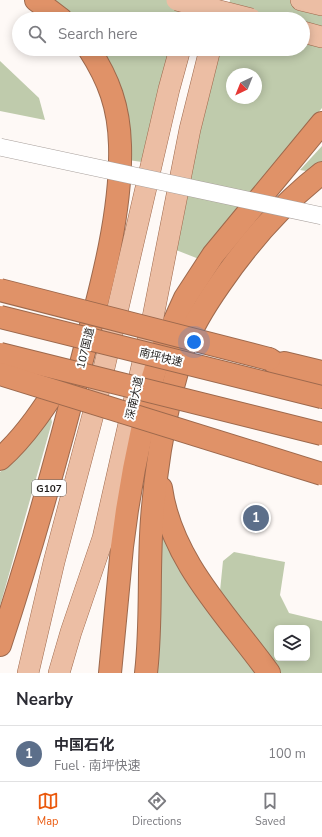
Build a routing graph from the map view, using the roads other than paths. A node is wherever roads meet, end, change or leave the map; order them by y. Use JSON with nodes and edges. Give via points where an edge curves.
{"nodes":[{"id":1,"x":36,"y":0,"type":"edge"},
{"id":2,"x":177,"y":0,"type":"edge"},
{"id":3,"x":194,"y":0,"type":"edge"},
{"id":4,"x":222,"y":0,"type":"edge"},
{"id":5,"x":301,"y":0,"type":"edge"},
{"id":6,"x":322,"y":5,"type":"edge"},
{"id":7,"x":52,"y":12,"type":"edge"},
{"id":8,"x":190,"y":12,"type":"edge"},
{"id":9,"x":219,"y":12,"type":"edge"},
{"id":10,"x":224,"y":12,"type":"edge"},
{"id":11,"x":310,"y":34,"type":"edge"},
{"id":12,"x":322,"y":37,"type":"edge"},
{"id":13,"x":94,"y":56,"type":"edge"},
{"id":14,"x":178,"y":56,"type":"edge"},
{"id":15,"x":208,"y":56,"type":"edge"},
{"id":16,"x":322,"y":123,"type":"edge"},
{"id":17,"x":0,"y":147,"type":"edge"},
{"id":18,"x":322,"y":173,"type":"edge"},
{"id":19,"x":322,"y":216,"type":"edge"},
{"id":20,"x":0,"y":290,"type":"edge"},
{"id":21,"x":0,"y":317,"type":"edge"},
{"id":22,"x":152,"y":322,"type":"junction"},
{"id":23,"x":90,"y":328,"type":"junction"},
{"id":24,"x":0,"y":354,"type":"edge"},
{"id":25,"x":269,"y":359,"type":"junction"},
{"id":26,"x":322,"y":372,"type":"edge"},
{"id":27,"x":0,"y":374,"type":"edge"},
{"id":28,"x":153,"y":377,"type":"junction"},
{"id":29,"x":322,"y":397,"type":"edge"},
{"id":30,"x":322,"y":434,"type":"edge"},
{"id":31,"x":0,"y":460,"type":"edge"},
{"id":32,"x":158,"y":460,"type":"junction"},
{"id":33,"x":322,"y":474,"type":"edge"},
{"id":34,"x":0,"y":645,"type":"edge"},
{"id":35,"x":28,"y":673,"type":"edge"},
{"id":36,"x":59,"y":673,"type":"edge"},
{"id":37,"x":110,"y":673,"type":"edge"},
{"id":38,"x":146,"y":673,"type":"edge"},
{"id":39,"x":269,"y":673,"type":"edge"}],
"edges":[{"from":1,"to":7,"type":"highway"},
{"from":2,"to":10,"type":"main road","bridge":true},
{"from":3,"to":8,"type":"main road"},
{"from":4,"to":9,"type":"main road"},
{"from":5,"to":6,"type":"main road"},
{"from":11,"to":12,"type":"main road"},
{"from":13,"to":23,"type":"highway","name":"107国道","number":"G107","via":[[112,92],[118,120],[120,166],[108,251]]},
{"from":14,"to":35,"type":"main road","via":[[94,411]]},
{"from":15,"to":22,"type":"main road","name":"深南大道","via":[[190,129]]},
{"from":16,"to":28,"type":"highway","via":[[202,271],[173,322]]},
{"from":17,"to":19,"type":"street","bridge":true},
{"from":18,"to":32,"type":"highway","via":[[292,199],[252,241],[199,316],[185,345],[177,371]]},
{"from":20,"to":25,"type":"highway","bridge":true},
{"from":21,"to":29,"type":"highway","name":"南坪快速","bridge":true},
{"from":22,"to":28,"type":"highway"},
{"from":22,"to":36,"type":"main road","name":"深南大道","via":[[103,538],[70,632]]},
{"from":23,"to":31,"type":"highway","via":[[76,356],[41,412]]},
{"from":23,"to":34,"type":"highway","name":"107国道","number":"G107","via":[[55,464]]},
{"from":24,"to":30,"type":"highway","bridge":true},
{"from":25,"to":26,"type":"highway"},
{"from":25,"to":29,"type":"highway","via":[[299,378]]},
{"from":27,"to":33,"type":"highway","bridge":true},
{"from":28,"to":37,"type":"highway","via":[[134,468],[122,547]]},
{"from":32,"to":38,"type":"highway","via":[[152,519]]},
{"from":32,"to":39,"type":"highway","via":[[166,512],[175,538],[212,599]]}]}
